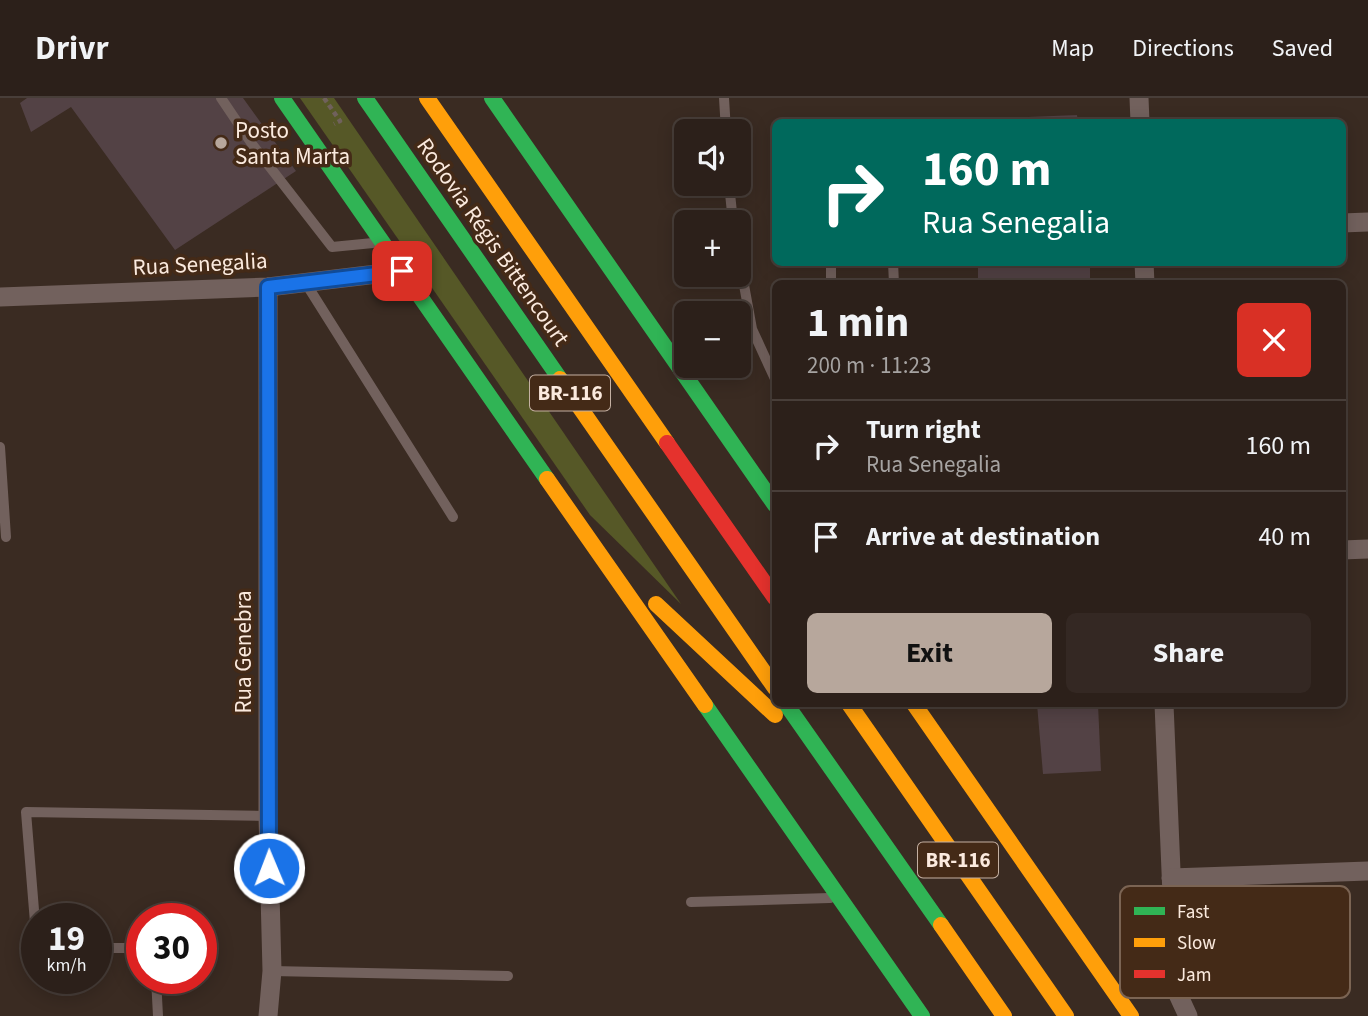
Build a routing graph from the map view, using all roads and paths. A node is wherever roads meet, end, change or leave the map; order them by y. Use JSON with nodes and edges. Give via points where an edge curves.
{"nodes":[{"id":1,"x":221,"y":98,"type":"edge"},
{"id":2,"x":282,"y":98,"type":"edge"},
{"id":3,"x":365,"y":98,"type":"edge"},
{"id":4,"x":427,"y":98,"type":"edge"},
{"id":5,"x":492,"y":98,"type":"edge"},
{"id":6,"x":723,"y":98,"type":"edge"},
{"id":7,"x":1139,"y":98,"type":"edge"},
{"id":8,"x":725,"y":119,"type":"edge"},
{"id":9,"x":1140,"y":119,"type":"edge"},
{"id":10,"x":1368,"y":222,"type":"edge"},
{"id":11,"x":1346,"y":223,"type":"edge"},
{"id":12,"x":383,"y":243,"type":"junction"},
{"id":13,"x":402,"y":271,"type":"junction"},
{"id":14,"x":305,"y":282,"type":"junction"},
{"id":15,"x":268,"y":287,"type":"junction"},
{"id":16,"x":744,"y":287,"type":"edge"},
{"id":17,"x":0,"y":297,"type":"edge"},
{"id":18,"x":772,"y":372,"type":"edge"},
{"id":19,"x":0,"y":447,"type":"edge"},
{"id":20,"x":772,"y":501,"type":"edge"},
{"id":21,"x":453,"y":517,"type":"dead end"},
{"id":22,"x":6,"y":537,"type":"dead end"},
{"id":23,"x":1368,"y":549,"type":"edge"},
{"id":24,"x":1346,"y":550,"type":"edge"},
{"id":25,"x":603,"y":555,"type":"junction"},
{"id":26,"x":772,"y":594,"type":"edge"},
{"id":27,"x":772,"y":684,"type":"edge"},
{"id":28,"x":788,"y":707,"type":"edge"},
{"id":29,"x":851,"y":707,"type":"edge"},
{"id":30,"x":916,"y":707,"type":"edge"},
{"id":31,"x":1164,"y":707,"type":"edge"},
{"id":32,"x":829,"y":766,"type":"junction"},
{"id":33,"x":268,"y":816,"type":"junction"},
{"id":34,"x":1368,"y":871,"type":"edge"},
{"id":35,"x":1171,"y":878,"type":"junction"},
{"id":36,"x":1171,"y":886,"type":"edge"},
{"id":37,"x":840,"y":898,"type":"junction"},
{"id":38,"x":691,"y":902,"type":"dead end"},
{"id":39,"x":33,"y":903,"type":"edge"},
{"id":40,"x":272,"y":971,"type":"junction"},
{"id":41,"x":508,"y":976,"type":"dead end"},
{"id":42,"x":157,"y":994,"type":"edge"},
{"id":43,"x":1180,"y":998,"type":"edge"},
{"id":44,"x":158,"y":1016,"type":"edge"},
{"id":45,"x":268,"y":1016,"type":"edge"},
{"id":46,"x":922,"y":1016,"type":"edge"},
{"id":47,"x":1004,"y":1016,"type":"edge"},
{"id":48,"x":1066,"y":1016,"type":"edge"},
{"id":49,"x":1131,"y":1016,"type":"edge"},
{"id":50,"x":1188,"y":1016,"type":"edge"}],
"edges":[{"from":1,"to":12,"type":"lane","via":[[332,247]]},
{"from":2,"to":12,"type":"main road"},
{"from":3,"to":27,"type":"main road","name":"Rodovia Régis Bittencourt","number":"BR-116"},
{"from":4,"to":26,"type":"main road","name":"Rodovia Régis Bittencourt","number":"BR-116"},
{"from":5,"to":20,"type":"main road"},
{"from":6,"to":8,"type":"lane"},
{"from":7,"to":9,"type":"street"},
{"from":10,"to":11,"type":"street"},
{"from":12,"to":13,"type":"main road"},
{"from":13,"to":14,"type":"street","name":"Rua Senegalia"},
{"from":13,"to":25,"type":"main road"},
{"from":14,"to":15,"type":"street","name":"Rua Senegalia"},
{"from":14,"to":21,"type":"lane"},
{"from":15,"to":17,"type":"street","name":"Rua Senegalia"},
{"from":15,"to":33,"type":"street","name":"Rua Genebra"},
{"from":16,"to":18,"type":"lane","via":[[752,329]]},
{"from":19,"to":22,"type":"lane"},
{"from":23,"to":24,"type":"street"},
{"from":25,"to":32,"type":"main road"},
{"from":25,"to":37,"type":"main road"},
{"from":28,"to":32,"type":"main road","number":"BR-116"},
{"from":29,"to":48,"type":"main road","number":"BR-116"},
{"from":30,"to":49,"type":"main road"},
{"from":31,"to":35,"type":"street"},
{"from":32,"to":47,"type":"main road","number":"BR-116"},
{"from":33,"to":39,"type":"lane","via":[[26,812]]},
{"from":33,"to":40,"type":"street","name":"Rua Genebra"},
{"from":34,"to":35,"type":"street"},
{"from":35,"to":36,"type":"street"},
{"from":37,"to":38,"type":"lane"},
{"from":37,"to":46,"type":"main road"},
{"from":40,"to":41,"type":"lane"},
{"from":40,"to":45,"type":"street","name":"Rua Genebra"},
{"from":42,"to":44,"type":"lane"},
{"from":43,"to":50,"type":"street"}]}
